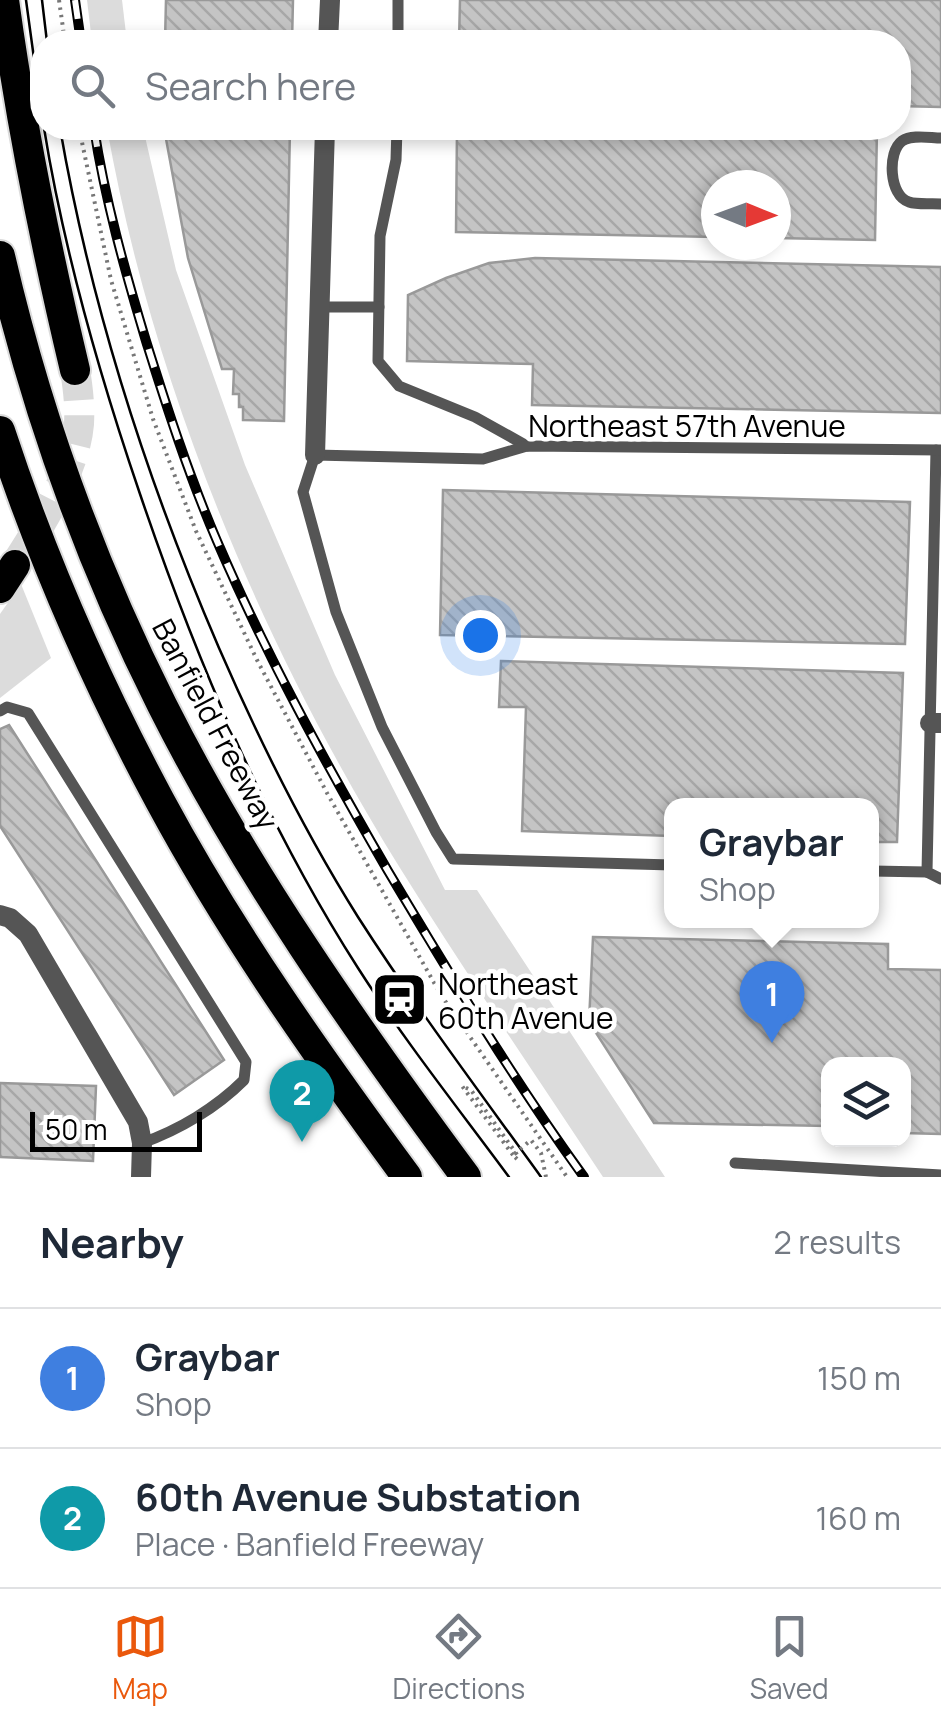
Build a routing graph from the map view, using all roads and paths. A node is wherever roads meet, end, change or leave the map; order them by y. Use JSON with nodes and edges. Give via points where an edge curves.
{"nodes":[{"id":1,"x":4,"y":0,"type":"edge"},
{"id":2,"x":59,"y":0,"type":"edge"},
{"id":3,"x":330,"y":0,"type":"edge"},
{"id":4,"x":398,"y":0,"type":"edge"},
{"id":5,"x":64,"y":30,"type":"edge"},
{"id":6,"x":329,"y":30,"type":"edge"},
{"id":7,"x":398,"y":30,"type":"edge"},
{"id":8,"x":911,"y":138,"type":"edge"},
{"id":9,"x":941,"y":138,"type":"edge"},
{"id":10,"x":82,"y":140,"type":"edge"},
{"id":11,"x":325,"y":140,"type":"edge"},
{"id":12,"x":397,"y":140,"type":"edge"},
{"id":13,"x":906,"y":140,"type":"edge"},
{"id":14,"x":941,"y":204,"type":"edge"},
{"id":15,"x":0,"y":256,"type":"edge"},
{"id":16,"x":320,"y":307,"type":"junction"},
{"id":17,"x":379,"y":307,"type":"junction"},
{"id":18,"x":75,"y":370,"type":"tunnel mouth"},
{"id":19,"x":0,"y":431,"type":"edge"},
{"id":20,"x":527,"y":446,"type":"junction"},
{"id":21,"x":938,"y":450,"type":"edge"},
{"id":22,"x":314,"y":455,"type":"junction"},
{"id":23,"x":0,"y":711,"type":"edge"},
{"id":24,"x":935,"y":723,"type":"edge"},
{"id":25,"x":664,"y":865,"type":"edge"},
{"id":26,"x":879,"y":871,"type":"edge"},
{"id":27,"x":926,"y":872,"type":"junction"},
{"id":28,"x":941,"y":879,"type":"edge"},
{"id":29,"x":0,"y":916,"type":"edge"},
{"id":30,"x":467,"y":1093,"type":"dead end"},
{"id":31,"x":142,"y":1143,"type":"junction"},
{"id":32,"x":734,"y":1163,"type":"dead end"},
{"id":33,"x":941,"y":1175,"type":"edge"},
{"id":34,"x":141,"y":1177,"type":"edge"},
{"id":35,"x":407,"y":1177,"type":"edge"},
{"id":36,"x":466,"y":1177,"type":"edge"},
{"id":37,"x":546,"y":1177,"type":"edge"},
{"id":38,"x":567,"y":1177,"type":"edge"}],
"edges":[{"from":1,"to":18,"type":"highway","via":[[29,161]]},
{"from":2,"to":5,"type":"path"},
{"from":3,"to":6,"type":"street"},
{"from":4,"to":7,"type":"lane"},
{"from":8,"to":9,"type":"lane"},
{"from":10,"to":38,"type":"path","via":[[111,280],[153,419],[204,547],[327,793],[441,995]]},
{"from":11,"to":16,"type":"street"},
{"from":12,"to":17,"type":"lane","via":[[380,236]]},
{"from":13,"to":14,"type":"lane","via":[[894,153],[893,186],[909,202]]},
{"from":15,"to":36,"type":"highway","name":"Banfield Freeway","via":[[63,474],[162,706],[287,922]]},
{"from":16,"to":17,"type":"lane"},
{"from":16,"to":22,"type":"street"},
{"from":17,"to":20,"type":"lane","via":[[378,361],[399,386]]},
{"from":19,"to":35,"type":"highway","via":[[82,647],[162,804],[257,962]]},
{"from":20,"to":21,"type":"lane","name":"Northeast 57th Avenue"},
{"from":20,"to":22,"type":"lane","name":"Northeast 57th Avenue","via":[[483,459]]},
{"from":21,"to":24,"type":"lane"},
{"from":22,"to":25,"type":"lane","via":[[303,492],[336,612],[382,727],[453,858]]},
{"from":23,"to":31,"type":"lane","via":[[28,713],[246,1062],[244,1080],[228,1096]]},
{"from":24,"to":27,"type":"lane"},
{"from":26,"to":27,"type":"lane"},
{"from":27,"to":28,"type":"lane"},
{"from":29,"to":31,"type":"street","via":[[28,934],[138,1122]]},
{"from":30,"to":37,"type":"path","bridge":true,"via":[[515,1157],[532,1140]]},
{"from":31,"to":34,"type":"street"},
{"from":32,"to":33,"type":"lane"}]}
